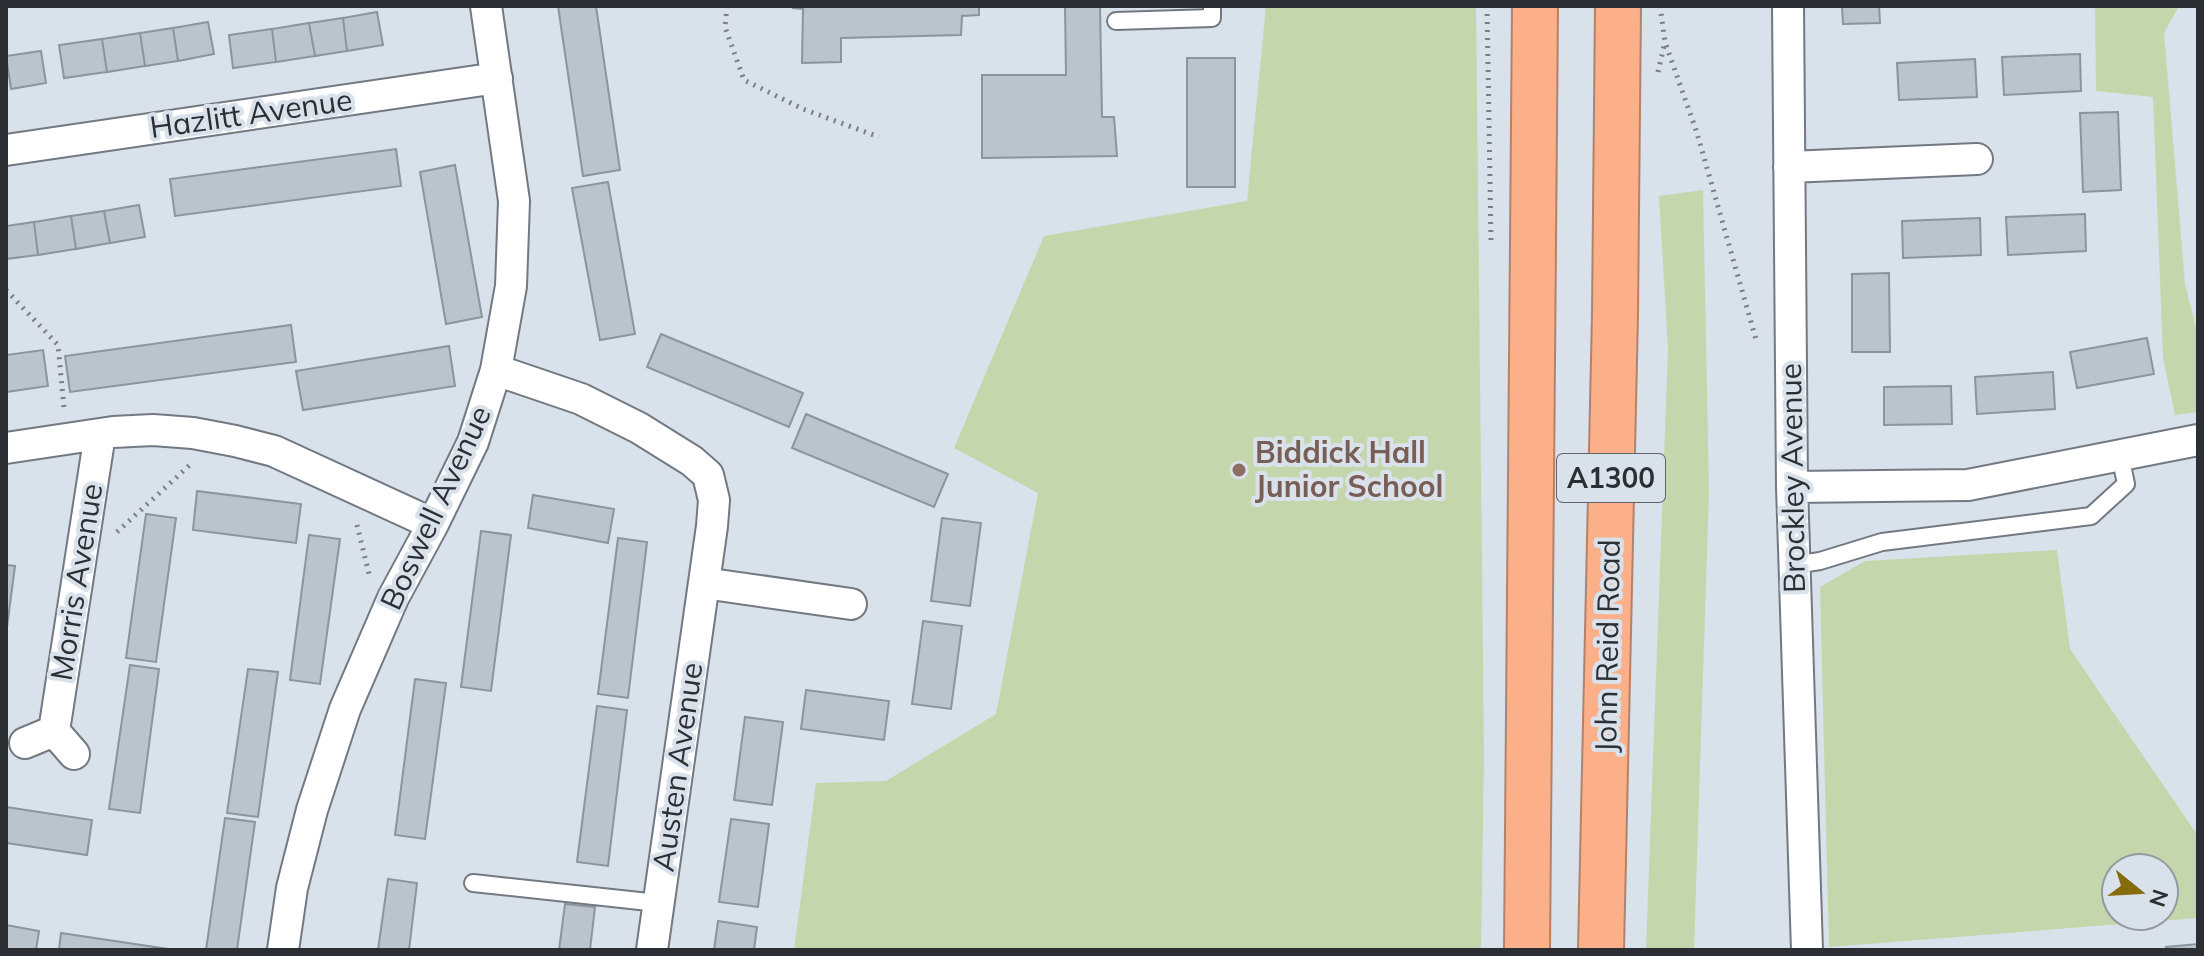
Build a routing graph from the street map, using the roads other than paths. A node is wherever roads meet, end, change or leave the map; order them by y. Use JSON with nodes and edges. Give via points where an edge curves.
{"nodes":[{"id":1,"x":486,"y":6,"type":"edge"},
{"id":2,"x":1212,"y":6,"type":"edge"},
{"id":3,"x":1535,"y":6,"type":"edge"},
{"id":4,"x":1618,"y":6,"type":"edge"},
{"id":5,"x":1788,"y":6,"type":"edge"},
{"id":6,"x":1116,"y":21,"type":"dead end"},
{"id":7,"x":497,"y":78,"type":"junction"},
{"id":8,"x":6,"y":150,"type":"edge"},
{"id":9,"x":1977,"y":159,"type":"dead end"},
{"id":10,"x":1789,"y":167,"type":"junction"},
{"id":11,"x":496,"y":370,"type":"junction"},
{"id":12,"x":100,"y":434,"type":"junction"},
{"id":13,"x":2198,"y":440,"type":"edge"},
{"id":14,"x":6,"y":448,"type":"edge"},
{"id":15,"x":2120,"y":455,"type":"junction"},
{"id":16,"x":1792,"y":487,"type":"junction"},
{"id":17,"x":433,"y":524,"type":"junction"},
{"id":18,"x":1794,"y":565,"type":"junction"},
{"id":19,"x":704,"y":583,"type":"junction"},
{"id":20,"x":851,"y":604,"type":"dead end"},
{"id":21,"x":54,"y":731,"type":"junction"},
{"id":22,"x":25,"y":743,"type":"dead end"},
{"id":23,"x":74,"y":754,"type":"dead end"},
{"id":24,"x":473,"y":883,"type":"dead end"},
{"id":25,"x":658,"y":903,"type":"junction"},
{"id":26,"x":283,"y":950,"type":"edge"},
{"id":27,"x":652,"y":950,"type":"edge"},
{"id":28,"x":1527,"y":950,"type":"edge"},
{"id":29,"x":1601,"y":950,"type":"edge"},
{"id":30,"x":1807,"y":950,"type":"edge"}],
"edges":[{"from":1,"to":7,"type":"street","name":"Boswell Avenue"},
{"from":2,"to":6,"type":"lane","via":[[1212,18]]},
{"from":3,"to":28,"type":"highway","number":"A1300"},
{"from":4,"to":29,"type":"highway","name":"John Reid Road","number":"A1300"},
{"from":5,"to":10,"type":"street","name":"Brockley Avenue"},
{"from":7,"to":8,"type":"street","name":"Hazlitt Avenue"},
{"from":7,"to":11,"type":"street","name":"Boswell Avenue","via":[[514,201],[511,286]]},
{"from":9,"to":10,"type":"street"},
{"from":10,"to":16,"type":"street","name":"Brockley Avenue"},
{"from":11,"to":17,"type":"street","name":"Boswell Avenue","via":[[473,442]]},
{"from":11,"to":19,"type":"street","name":"Austen Avenue","via":[[581,399],[628,422],[708,475],[714,500]]},
{"from":12,"to":14,"type":"street","name":"Morris Avenue"},
{"from":12,"to":17,"type":"street","name":"Morris Avenue","via":[[193,433],[274,451]]},
{"from":12,"to":21,"type":"street","name":"Morris Avenue"},
{"from":13,"to":15,"type":"street"},
{"from":15,"to":16,"type":"street","via":[[1968,485]]},
{"from":15,"to":18,"type":"lane","via":[[2126,484],[2091,516],[1882,542]]},
{"from":16,"to":18,"type":"street","name":"Brockley Avenue"},
{"from":17,"to":26,"type":"street","name":"Boswell Avenue","via":[[393,598],[345,709],[312,810]]},
{"from":18,"to":30,"type":"street","name":"Brockley Avenue"},
{"from":19,"to":20,"type":"street"},
{"from":19,"to":25,"type":"street","name":"Austen Avenue"},
{"from":21,"to":22,"type":"street"},
{"from":21,"to":23,"type":"street"},
{"from":24,"to":25,"type":"lane"},
{"from":25,"to":27,"type":"street","name":"Austen Avenue"}]}
